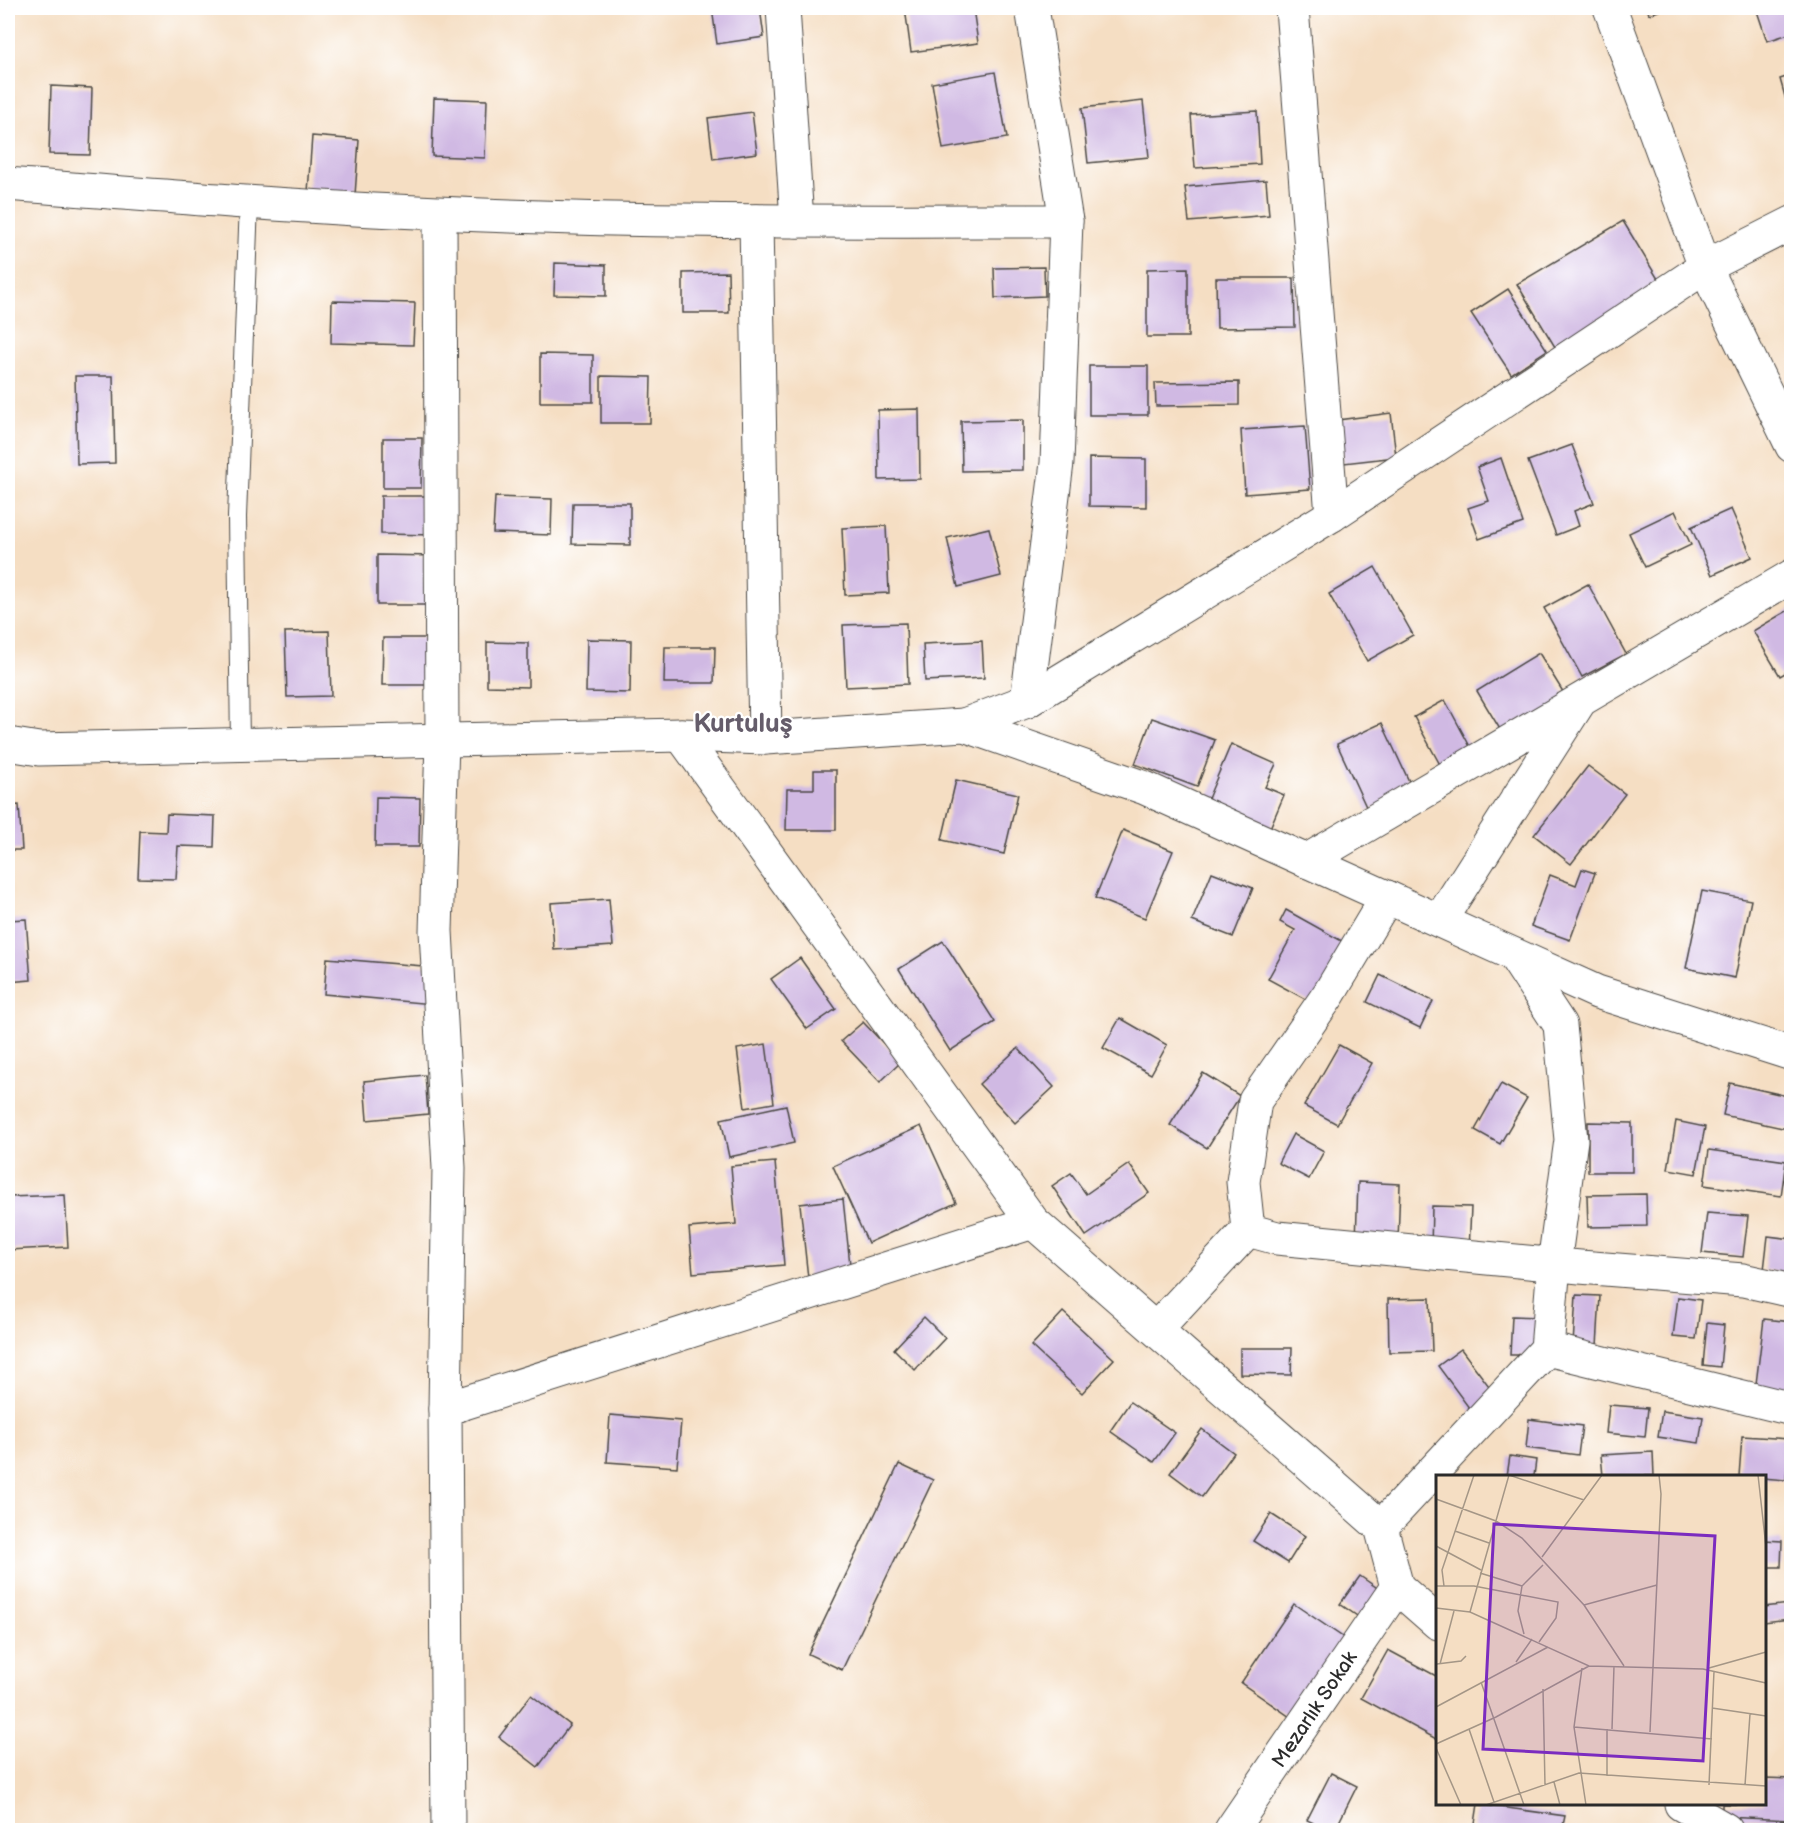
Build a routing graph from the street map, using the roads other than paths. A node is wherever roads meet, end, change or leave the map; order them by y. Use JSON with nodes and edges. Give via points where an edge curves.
{"nodes":[{"id":1,"x":783,"y":8,"type":"edge"},
{"id":2,"x":1032,"y":8,"type":"edge"},
{"id":3,"x":1292,"y":8,"type":"edge"},
{"id":4,"x":1610,"y":8,"type":"edge"},
{"id":5,"x":8,"y":184,"type":"edge"},
{"id":6,"x":249,"y":203,"type":"junction"},
{"id":7,"x":440,"y":214,"type":"junction"},
{"id":8,"x":756,"y":221,"type":"junction"},
{"id":9,"x":797,"y":221,"type":"junction"},
{"id":10,"x":1066,"y":221,"type":"junction"},
{"id":11,"x":1791,"y":224,"type":"edge"},
{"id":12,"x":1705,"y":267,"type":"junction"},
{"id":13,"x":1791,"y":446,"type":"edge"},
{"id":14,"x":1332,"y":515,"type":"junction"},
{"id":15,"x":1791,"y":576,"type":"edge"},
{"id":16,"x":1583,"y":698,"type":"junction"},
{"id":17,"x":1027,"y":700,"type":"junction"},
{"id":18,"x":964,"y":725,"type":"junction"},
{"id":19,"x":681,"y":735,"type":"junction"},
{"id":20,"x":765,"y":738,"type":"junction"},
{"id":21,"x":442,"y":742,"type":"junction"},
{"id":22,"x":240,"y":746,"type":"junction"},
{"id":23,"x":18,"y":749,"type":"edge"},
{"id":24,"x":1306,"y":861,"type":"junction"},
{"id":25,"x":1387,"y":897,"type":"junction"},
{"id":26,"x":1440,"y":920,"type":"junction"},
{"id":27,"x":1514,"y":955,"type":"junction"},
{"id":28,"x":1791,"y":1054,"type":"edge"},
{"id":29,"x":1033,"y":1222,"type":"junction"},
{"id":30,"x":1248,"y":1230,"type":"junction"},
{"id":31,"x":1554,"y":1264,"type":"junction"},
{"id":32,"x":1791,"y":1291,"type":"edge"},
{"id":33,"x":1156,"y":1329,"type":"junction"},
{"id":34,"x":1547,"y":1349,"type":"junction"},
{"id":35,"x":445,"y":1409,"type":"junction"},
{"id":36,"x":1791,"y":1409,"type":"edge"},
{"id":37,"x":1381,"y":1527,"type":"junction"},
{"id":38,"x":1397,"y":1587,"type":"junction"},
{"id":39,"x":1436,"y":1622,"type":"edge"},
{"id":40,"x":1684,"y":1805,"type":"edge"},
{"id":41,"x":448,"y":1830,"type":"edge"},
{"id":42,"x":1231,"y":1830,"type":"edge"},
{"id":43,"x":1726,"y":1830,"type":"edge"}],
"edges":[{"from":1,"to":9,"type":"street"},
{"from":2,"to":10,"type":"street"},
{"from":3,"to":14,"type":"street"},
{"from":4,"to":12,"type":"street"},
{"from":5,"to":6,"type":"street"},
{"from":6,"to":7,"type":"street"},
{"from":6,"to":22,"type":"lane","via":[[237,518]]},
{"from":7,"to":8,"type":"street"},
{"from":7,"to":21,"type":"street"},
{"from":8,"to":9,"type":"street"},
{"from":8,"to":20,"type":"street"},
{"from":9,"to":10,"type":"street"},
{"from":10,"to":17,"type":"street","via":[[1057,463]]},
{"from":11,"to":12,"type":"street"},
{"from":12,"to":13,"type":"street"},
{"from":12,"to":14,"type":"street"},
{"from":14,"to":17,"type":"street"},
{"from":15,"to":16,"type":"street"},
{"from":16,"to":24,"type":"street"},
{"from":16,"to":26,"type":"street"},
{"from":17,"to":18,"type":"street"},
{"from":18,"to":20,"type":"street"},
{"from":18,"to":24,"type":"street","via":[[1145,788]]},
{"from":19,"to":20,"type":"street"},
{"from":19,"to":21,"type":"street"},
{"from":19,"to":29,"type":"street"},
{"from":21,"to":22,"type":"street"},
{"from":21,"to":35,"type":"street","via":[[436,931],[449,1168]]},
{"from":22,"to":23,"type":"street"},
{"from":24,"to":25,"type":"street"},
{"from":25,"to":26,"type":"street"},
{"from":25,"to":30,"type":"street","via":[[1329,994],[1255,1101],[1243,1182]]},
{"from":26,"to":27,"type":"street"},
{"from":27,"to":28,"type":"street","via":[[1597,992]]},
{"from":27,"to":31,"type":"street","via":[[1560,1025],[1571,1140]]},
{"from":29,"to":33,"type":"street"},
{"from":29,"to":35,"type":"street"},
{"from":30,"to":31,"type":"street","via":[[1277,1238]]},
{"from":30,"to":33,"type":"street"},
{"from":31,"to":32,"type":"street","via":[[1743,1280]]},
{"from":31,"to":34,"type":"street"},
{"from":33,"to":37,"type":"street"},
{"from":34,"to":36,"type":"street"},
{"from":34,"to":37,"type":"street"},
{"from":35,"to":41,"type":"street"},
{"from":37,"to":38,"type":"street"},
{"from":38,"to":39,"type":"street"},
{"from":38,"to":42,"type":"street","name":"Mezarlık Sokak"},
{"from":40,"to":43,"type":"street"}]}
